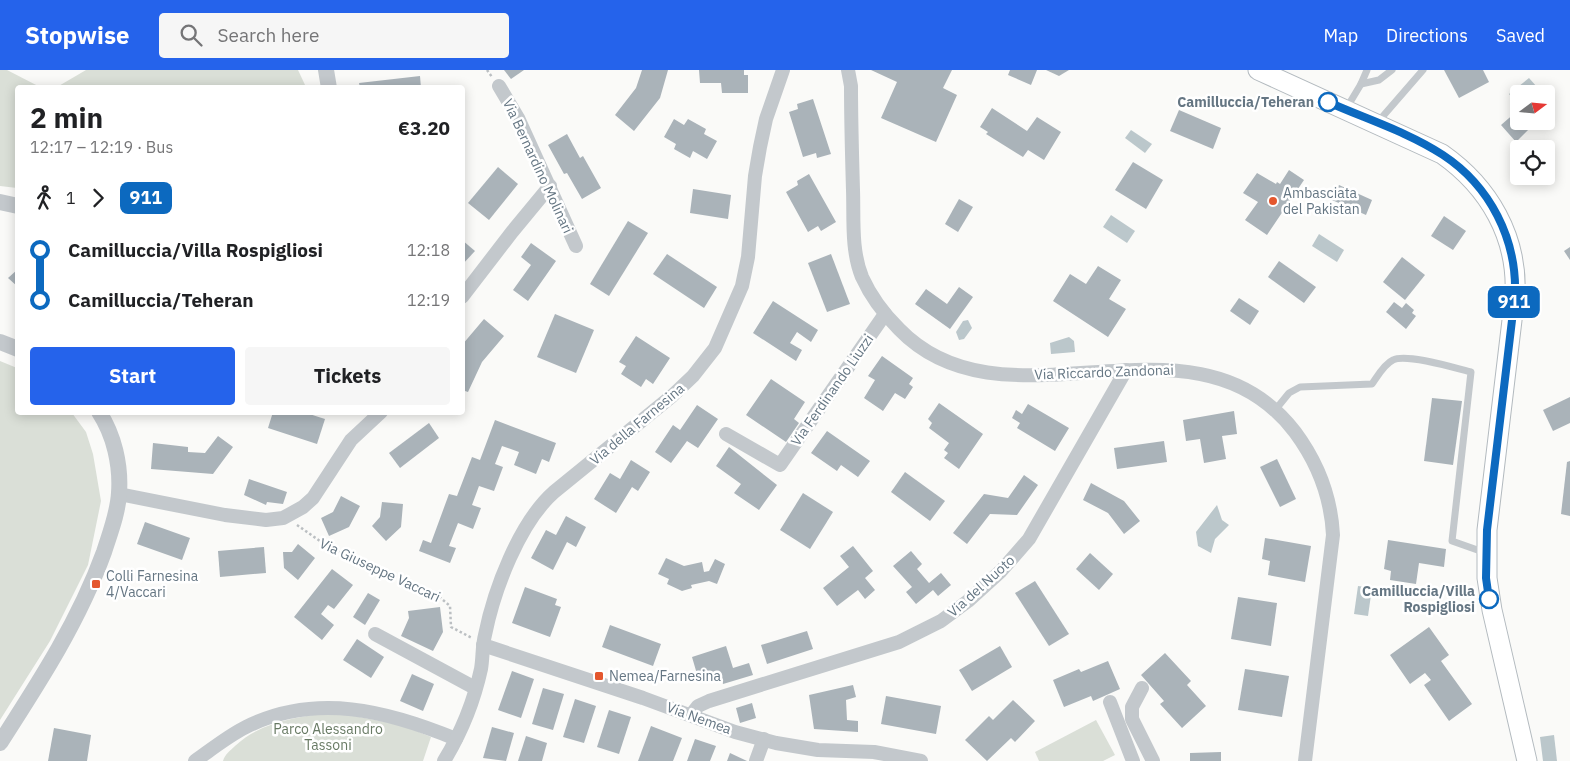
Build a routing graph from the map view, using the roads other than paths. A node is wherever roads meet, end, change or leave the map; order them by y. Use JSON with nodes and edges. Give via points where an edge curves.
{"nodes":[{"id":1,"x":326,"y":70,"type":"edge"},
{"id":2,"x":783,"y":70,"type":"edge"},
{"id":3,"x":848,"y":70,"type":"edge"},
{"id":4,"x":1258,"y":70,"type":"edge"},
{"id":5,"x":1367,"y":70,"type":"edge"},
{"id":6,"x":1392,"y":70,"type":"edge"},
{"id":7,"x":1423,"y":70,"type":"edge"},
{"id":8,"x":1361,"y":84,"type":"junction"},
{"id":9,"x":328,"y":85,"type":"edge"},
{"id":10,"x":498,"y":86,"type":"dead end"},
{"id":11,"x":1346,"y":110,"type":"junction"},
{"id":12,"x":1377,"y":123,"type":"junction"},
{"id":13,"x":550,"y":186,"type":"junction"},
{"id":14,"x":0,"y":202,"type":"edge"},
{"id":15,"x":15,"y":205,"type":"edge"},
{"id":16,"x":576,"y":246,"type":"dead end"},
{"id":17,"x":465,"y":293,"type":"edge"},
{"id":18,"x":885,"y":314,"type":"junction"},
{"id":19,"x":0,"y":342,"type":"edge"},
{"id":20,"x":15,"y":348,"type":"edge"},
{"id":21,"x":1126,"y":370,"type":"junction"},
{"id":22,"x":1276,"y":410,"type":"junction"},
{"id":23,"x":100,"y":415,"type":"edge"},
{"id":24,"x":378,"y":415,"type":"edge"},
{"id":25,"x":726,"y":434,"type":"dead end"},
{"id":26,"x":119,"y":494,"type":"junction"},
{"id":27,"x":1486,"y":553,"type":"junction"},
{"id":28,"x":375,"y":634,"type":"dead end"},
{"id":29,"x":483,"y":645,"type":"junction"},
{"id":30,"x":476,"y":688,"type":"junction"},
{"id":31,"x":1142,"y":688,"type":"dead end"},
{"id":32,"x":1110,"y":702,"type":"dead end"},
{"id":33,"x":691,"y":715,"type":"junction"},
{"id":34,"x":456,"y":739,"type":"junction"},
{"id":35,"x":764,"y":740,"type":"junction"},
{"id":36,"x":0,"y":743,"type":"edge"},
{"id":37,"x":196,"y":761,"type":"edge"},
{"id":38,"x":444,"y":761,"type":"edge"},
{"id":39,"x":756,"y":761,"type":"edge"},
{"id":40,"x":922,"y":761,"type":"edge"},
{"id":41,"x":1133,"y":761,"type":"edge"},
{"id":42,"x":1153,"y":761,"type":"edge"},
{"id":43,"x":1305,"y":761,"type":"edge"},
{"id":44,"x":1527,"y":761,"type":"edge"}],
"edges":[{"from":1,"to":9,"type":"street"},
{"from":2,"to":29,"type":"street","name":"Via della Farnesina","via":[[768,110],[760,147],[742,286],[715,348],[672,396],[538,507],[518,538],[496,597]]},
{"from":3,"to":18,"type":"street","name":"Via Riccardo Zandonai","via":[[855,248],[867,287]]},
{"from":4,"to":11,"type":"main road"},
{"from":5,"to":8,"type":"lane"},
{"from":6,"to":8,"type":"lane","via":[[1379,80]]},
{"from":7,"to":12,"type":"lane"},
{"from":8,"to":11,"type":"lane"},
{"from":10,"to":13,"type":"street","name":"Via Bernardino Molinari","via":[[518,118]]},
{"from":11,"to":12,"type":"main road"},
{"from":12,"to":27,"type":"main road","via":[[1434,149],[1462,170],[1494,208],[1511,247],[1515,295]]},
{"from":13,"to":16,"type":"street","name":"Via Bernardino Molinari"},
{"from":13,"to":17,"type":"street"},
{"from":14,"to":15,"type":"street"},
{"from":18,"to":21,"type":"street","name":"Via Riccardo Zandonai","via":[[924,351],[965,369],[1006,374]]},
{"from":18,"to":25,"type":"street","name":"Via Ferdinando Liuzzi","via":[[780,465]]},
{"from":19,"to":20,"type":"street"},
{"from":21,"to":22,"type":"street","name":"Via Riccardo Zandonai","via":[[1175,369],[1209,375],[1237,385]]},
{"from":21,"to":33,"type":"street","name":"Via del Nuoto","via":[[1029,539],[968,601],[941,621],[899,642],[709,701],[698,706]]},
{"from":22,"to":27,"type":"lane","via":[[1289,393],[1300,387],[1372,384],[1397,358],[1471,372],[1452,541]]},
{"from":22,"to":43,"type":"street","name":"Via Riccardo Zandonai","via":[[1300,438],[1316,466],[1332,518],[1332,542]]},
{"from":23,"to":26,"type":"street","via":[[114,445]]},
{"from":24,"to":26,"type":"street","via":[[351,440],[313,498],[286,516],[266,520],[243,517]]},
{"from":26,"to":36,"type":"street","via":[[111,532],[76,617],[63,644]]},
{"from":27,"to":44,"type":"main road","via":[[1489,597]]},
{"from":28,"to":30,"type":"street"},
{"from":29,"to":30,"type":"street","name":"Via della Farnesina"},
{"from":29,"to":33,"type":"street","name":"Via Nemea"},
{"from":30,"to":34,"type":"street","name":"Via della Farnesina"},
{"from":31,"to":42,"type":"street","via":[[1132,708],[1132,719]]},
{"from":32,"to":41,"type":"street"},
{"from":33,"to":35,"type":"street","name":"Via Nemea"},
{"from":34,"to":37,"type":"street","via":[[382,713],[345,707],[318,708],[289,712],[247,726]]},
{"from":34,"to":38,"type":"street"},
{"from":35,"to":39,"type":"street"},
{"from":35,"to":40,"type":"street","name":"Via Nemea","via":[[805,748],[874,752]]}]}
